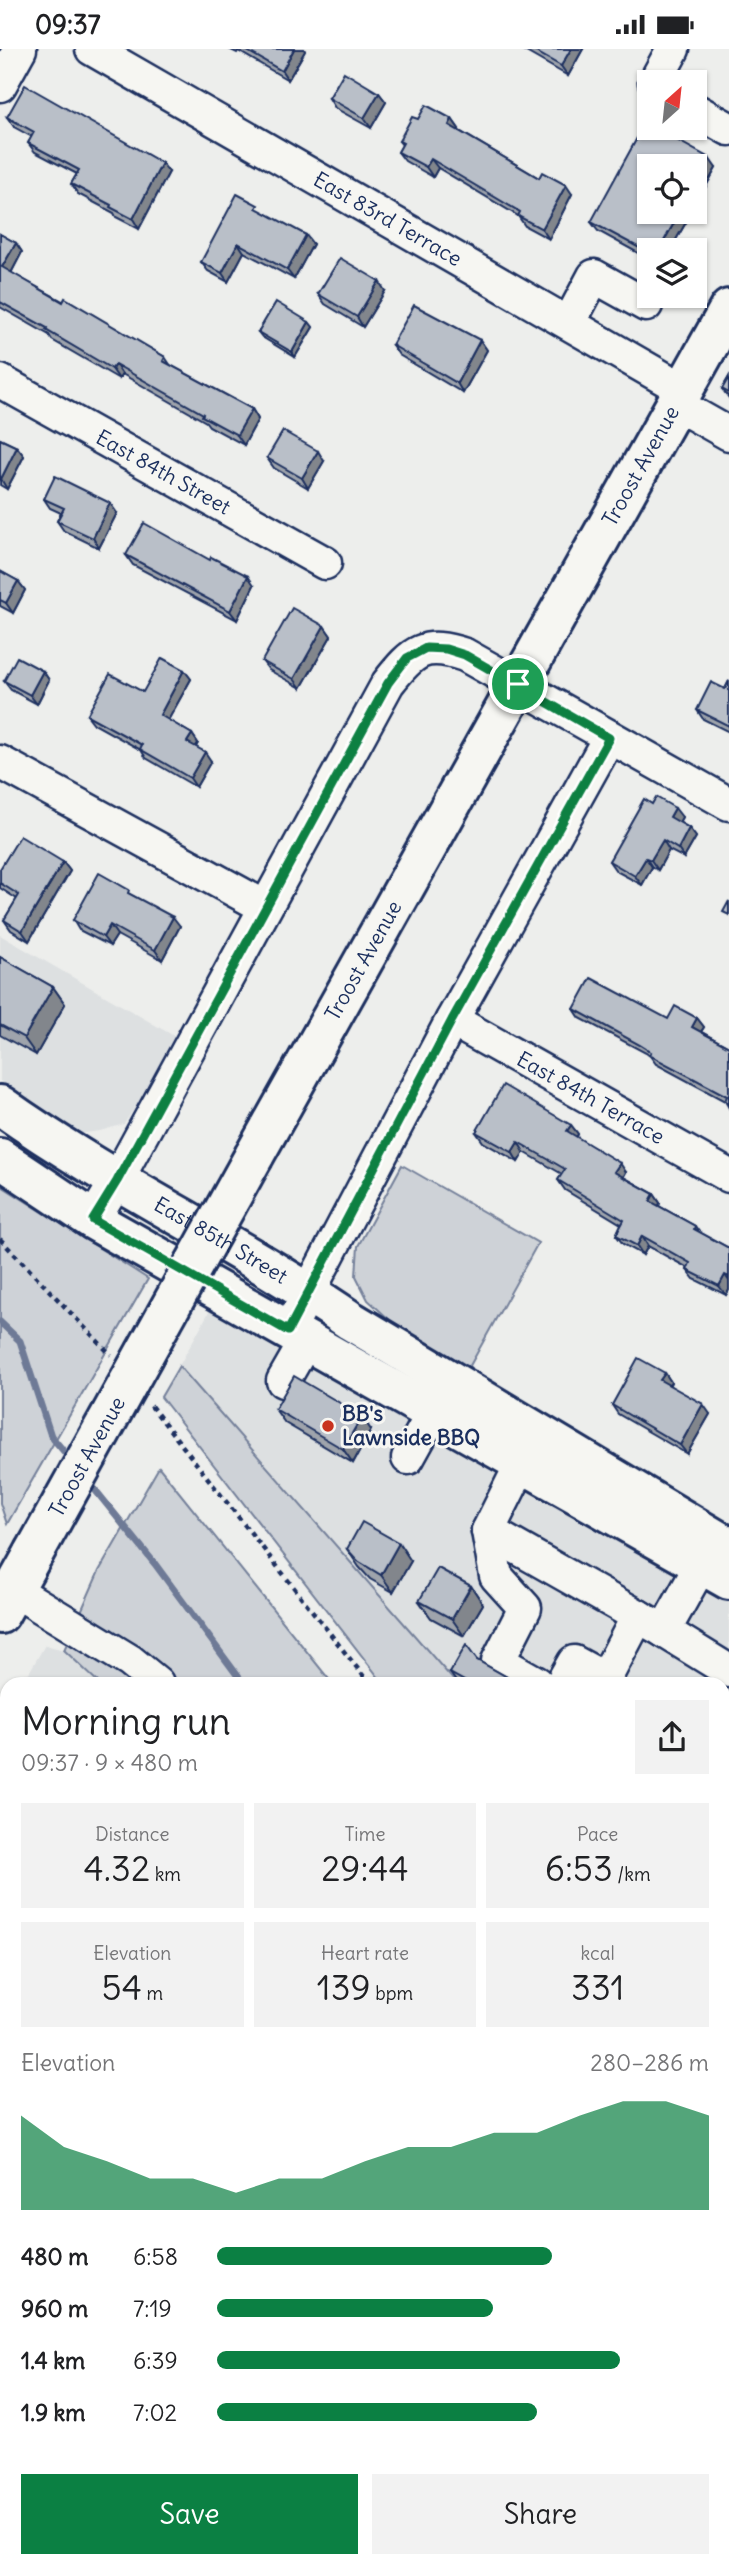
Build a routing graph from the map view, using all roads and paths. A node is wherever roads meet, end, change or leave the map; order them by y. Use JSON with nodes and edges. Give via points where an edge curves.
{"nodes":[{"id":1,"x":20,"y":49,"type":"edge"},
{"id":2,"x":92,"y":49,"type":"edge"},
{"id":3,"x":673,"y":49,"type":"edge"},
{"id":4,"x":662,"y":70,"type":"edge"},
{"id":5,"x":0,"y":85,"type":"edge"},
{"id":6,"x":707,"y":117,"type":"edge"},
{"id":7,"x":729,"y":129,"type":"edge"},
{"id":8,"x":637,"y":300,"type":"edge"},
{"id":9,"x":729,"y":309,"type":"edge"},
{"id":10,"x":569,"y":323,"type":"junction"},
{"id":11,"x":0,"y":381,"type":"edge"},
{"id":12,"x":680,"y":397,"type":"junction"},
{"id":13,"x":729,"y":434,"type":"edge"},
{"id":14,"x":325,"y":563,"type":"dead end"},
{"id":15,"x":518,"y":684,"type":"junction"},
{"id":16,"x":609,"y":738,"type":"junction"},
{"id":17,"x":0,"y":762,"type":"edge"},
{"id":18,"x":729,"y":804,"type":"edge"},
{"id":19,"x":265,"y":907,"type":"junction"},
{"id":20,"x":452,"y":1020,"type":"junction"},
{"id":21,"x":0,"y":1105,"type":"edge"},
{"id":22,"x":0,"y":1159,"type":"edge"},
{"id":23,"x":729,"y":1176,"type":"edge"},
{"id":24,"x":117,"y":1181,"type":"junction"},
{"id":25,"x":93,"y":1220,"type":"junction"},
{"id":26,"x":0,"y":1239,"type":"edge"},
{"id":27,"x":309,"y":1292,"type":"junction"},
{"id":28,"x":297,"y":1336,"type":"junction"},
{"id":29,"x":117,"y":1364,"type":"dead end"},
{"id":30,"x":283,"y":1381,"type":"dead end"},
{"id":31,"x":142,"y":1396,"type":"dead end"},
{"id":32,"x":433,"y":1413,"type":"junction"},
{"id":33,"x":408,"y":1458,"type":"dead end"},
{"id":34,"x":522,"y":1463,"type":"junction"},
{"id":35,"x":488,"y":1531,"type":"junction"},
{"id":36,"x":720,"y":1564,"type":"edge"},
{"id":37,"x":7,"y":1602,"type":"edge"},
{"id":38,"x":651,"y":1623,"type":"junction"},
{"id":39,"x":729,"y":1671,"type":"edge"},
{"id":40,"x":150,"y":1677,"type":"edge"},
{"id":41,"x":364,"y":1677,"type":"edge"},
{"id":42,"x":526,"y":1677,"type":"edge"},
{"id":43,"x":565,"y":1677,"type":"edge"},
{"id":44,"x":602,"y":1677,"type":"edge"},
{"id":45,"x":612,"y":1677,"type":"edge"}],
"edges":[{"from":1,"to":5,"type":"street"},
{"from":2,"to":10,"type":"street","name":"East 83rd Terrace"},
{"from":3,"to":4,"type":"street"},
{"from":6,"to":7,"type":"street"},
{"from":8,"to":10,"type":"street","via":[[594,276]]},
{"from":9,"to":12,"type":"main road","name":"Troost Avenue"},
{"from":10,"to":12,"type":"street","name":"East 83rd Terrace"},
{"from":11,"to":14,"type":"street","name":"East 84th Street"},
{"from":12,"to":13,"type":"street","name":"East 83rd Terrace"},
{"from":12,"to":15,"type":"main road","name":"Troost Avenue"},
{"from":15,"to":16,"type":"street"},
{"from":15,"to":19,"type":"street","via":[[446,649],[426,648],[407,658],[388,683]]},
{"from":15,"to":37,"type":"main road","name":"Troost Avenue","bridge":true},
{"from":16,"to":18,"type":"street"},
{"from":16,"to":20,"type":"street"},
{"from":17,"to":19,"type":"street"},
{"from":19,"to":24,"type":"street"},
{"from":20,"to":23,"type":"street","name":"East 84th Terrace"},
{"from":20,"to":27,"type":"street"},
{"from":21,"to":24,"type":"main road","name":"East 85th Street"},
{"from":22,"to":25,"type":"main road"},
{"from":24,"to":25,"type":"street"},
{"from":24,"to":27,"type":"main road","name":"East 85th Street"},
{"from":25,"to":28,"type":"main road"},
{"from":26,"to":29,"type":"path"},
{"from":27,"to":28,"type":"street"},
{"from":27,"to":36,"type":"main road","name":"East 85th Street"},
{"from":28,"to":30,"type":"street"},
{"from":28,"to":32,"type":"main road"},
{"from":31,"to":41,"type":"path"},
{"from":32,"to":33,"type":"street"},
{"from":32,"to":34,"type":"main road"},
{"from":34,"to":35,"type":"street"},
{"from":34,"to":36,"type":"main road"},
{"from":35,"to":38,"type":"street"},
{"from":35,"to":42,"type":"street","via":[[496,1576],[525,1608],[498,1661]]},
{"from":36,"to":38,"type":"street"},
{"from":37,"to":40,"type":"street","via":[[130,1661]]},
{"from":38,"to":39,"type":"street"},
{"from":38,"to":45,"type":"street"},
{"from":43,"to":44,"type":"street","via":[[574,1662]]}]}
